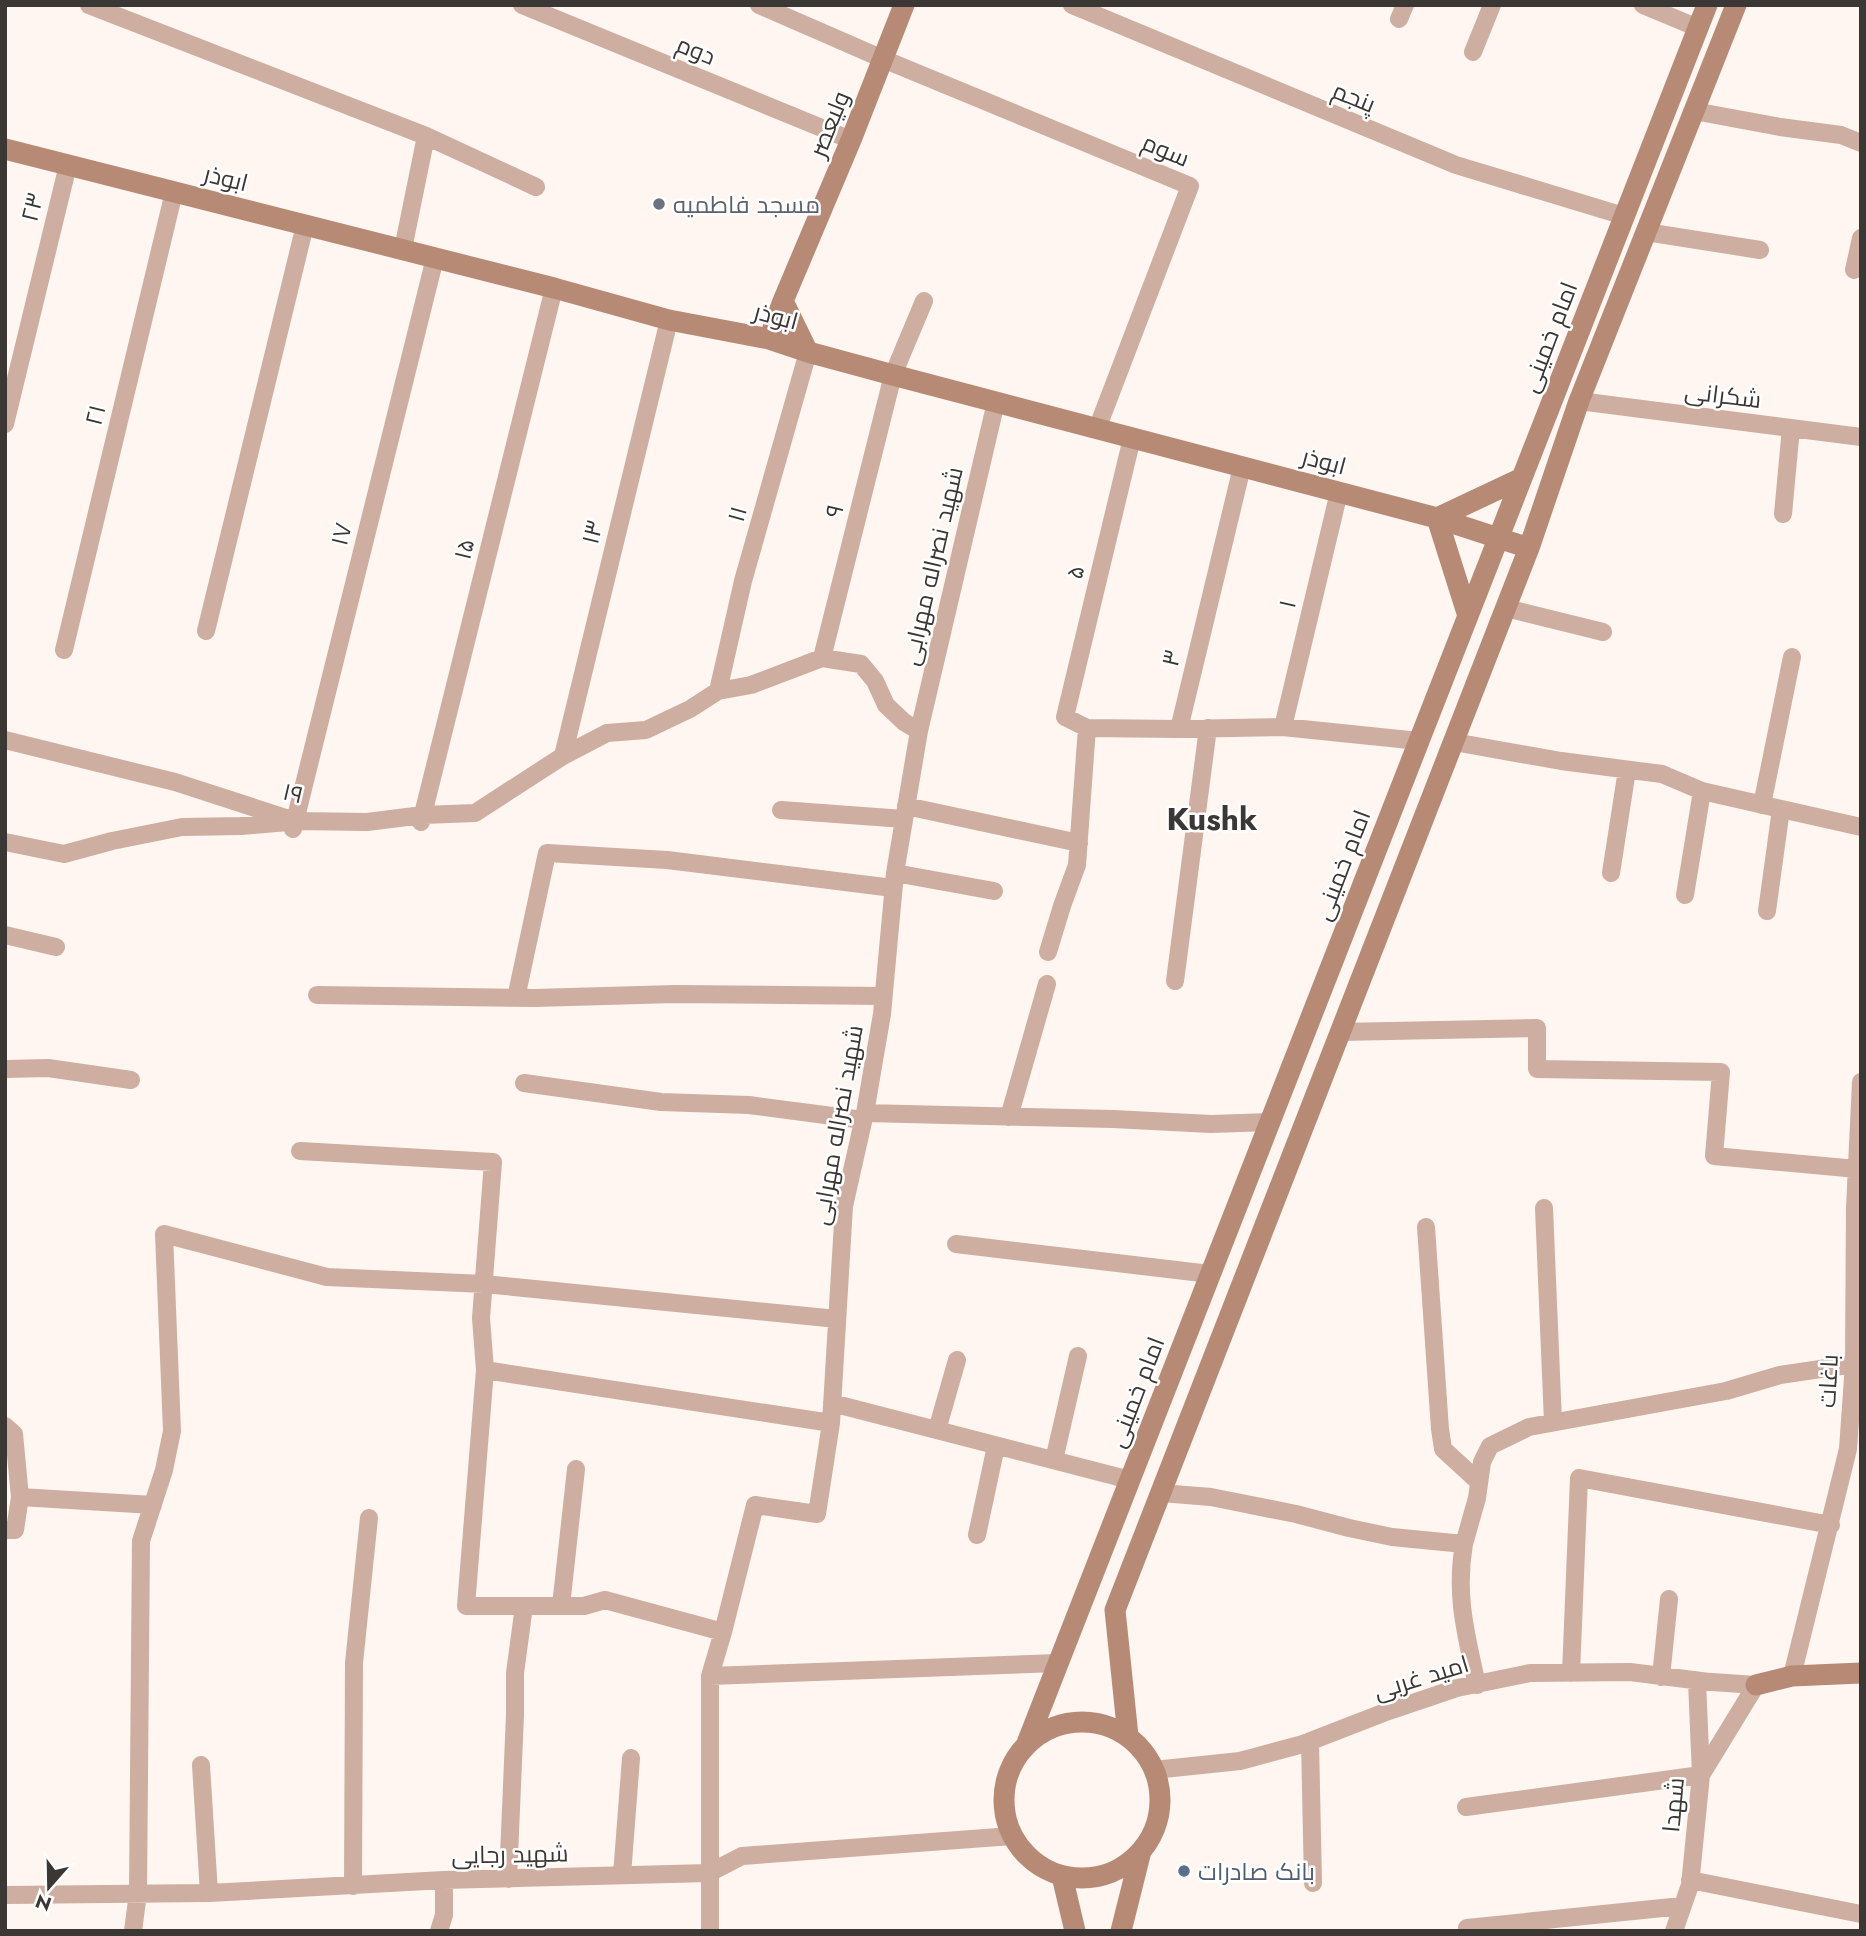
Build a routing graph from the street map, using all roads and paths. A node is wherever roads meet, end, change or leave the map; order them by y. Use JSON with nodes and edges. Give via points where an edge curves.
{"nodes":[{"id":1,"x":89,"y":5,"type":"edge"},
{"id":2,"x":522,"y":5,"type":"edge"},
{"id":3,"x":759,"y":5,"type":"edge"},
{"id":4,"x":904,"y":5,"type":"edge"},
{"id":5,"x":1072,"y":5,"type":"edge"},
{"id":6,"x":1492,"y":5,"type":"edge"},
{"id":7,"x":1643,"y":5,"type":"edge"},
{"id":8,"x":1707,"y":5,"type":"edge"},
{"id":9,"x":1735,"y":5,"type":"edge"},
{"id":10,"x":1698,"y":28,"type":"junction"},
{"id":11,"x":1474,"y":52,"type":"dead end"},
{"id":12,"x":883,"y":59,"type":"junction"},
{"id":13,"x":1694,"y":111,"type":"junction"},
{"id":14,"x":426,"y":136,"type":"junction"},
{"id":15,"x":851,"y":140,"type":"junction"},
{"id":16,"x":1861,"y":143,"type":"edge"},
{"id":17,"x":5,"y":149,"type":"edge"},
{"id":18,"x":68,"y":164,"type":"junction"},
{"id":19,"x":536,"y":187,"type":"dead end"},
{"id":20,"x":174,"y":191,"type":"junction"},
{"id":21,"x":1624,"y":216,"type":"junction"},
{"id":22,"x":305,"y":225,"type":"junction"},
{"id":23,"x":1646,"y":232,"type":"junction"},
{"id":24,"x":1861,"y":237,"type":"edge"},
{"id":25,"x":403,"y":249,"type":"junction"},
{"id":26,"x":1760,"y":250,"type":"dead end"},
{"id":27,"x":435,"y":258,"type":"junction"},
{"id":28,"x":1854,"y":270,"type":"dead end"},
{"id":29,"x":554,"y":288,"type":"junction"},
{"id":30,"x":783,"y":301,"type":"junction"},
{"id":31,"x":924,"y":301,"type":"dead end"},
{"id":32,"x":669,"y":320,"type":"junction"},
{"id":33,"x":769,"y":339,"type":"junction"},
{"id":34,"x":808,"y":352,"type":"junction"},
{"id":35,"x":893,"y":375,"type":"junction"},
{"id":36,"x":1579,"y":401,"type":"junction"},
{"id":37,"x":996,"y":402,"type":"junction"},
{"id":38,"x":5,"y":424,"type":"edge"},
{"id":39,"x":1791,"y":428,"type":"junction"},
{"id":40,"x":1097,"y":429,"type":"junction"},
{"id":41,"x":1861,"y":437,"type":"edge"},
{"id":42,"x":1132,"y":438,"type":"junction"},
{"id":43,"x":1242,"y":467,"type":"junction"},
{"id":44,"x":1522,"y":478,"type":"junction"},
{"id":45,"x":1339,"y":492,"type":"junction"},
{"id":46,"x":1783,"y":514,"type":"dead end"},
{"id":47,"x":1437,"y":518,"type":"junction"},
{"id":48,"x":1499,"y":537,"type":"junction"},
{"id":49,"x":1529,"y":548,"type":"junction"},
{"id":50,"x":1506,"y":608,"type":"junction"},
{"id":51,"x":1468,"y":616,"type":"junction"},
{"id":52,"x":206,"y":631,"type":"dead end"},
{"id":53,"x":1603,"y":632,"type":"dead end"},
{"id":54,"x":64,"y":650,"type":"dead end"},
{"id":55,"x":1792,"y":657,"type":"dead end"},
{"id":56,"x":822,"y":658,"type":"junction"},
{"id":57,"x":718,"y":691,"type":"junction"},
{"id":58,"x":1283,"y":727,"type":"junction"},
{"id":59,"x":1087,"y":728,"type":"junction"},
{"id":60,"x":1208,"y":728,"type":"junction"},
{"id":61,"x":1179,"y":729,"type":"junction"},
{"id":62,"x":919,"y":731,"type":"junction"},
{"id":63,"x":5,"y":740,"type":"edge"},
{"id":64,"x":1419,"y":741,"type":"junction"},
{"id":65,"x":1454,"y":742,"type":"junction"},
{"id":66,"x":563,"y":757,"type":"junction"},
{"id":67,"x":1627,"y":770,"type":"junction"},
{"id":68,"x":1702,"y":791,"type":"junction"},
{"id":69,"x":1762,"y":805,"type":"junction"},
{"id":70,"x":1781,"y":809,"type":"junction"},
{"id":71,"x":781,"y":810,"type":"dead end"},
{"id":72,"x":905,"y":812,"type":"junction"},
{"id":73,"x":422,"y":818,"type":"junction"},
{"id":74,"x":294,"y":825,"type":"junction"},
{"id":75,"x":1861,"y":827,"type":"edge"},
{"id":76,"x":5,"y":842,"type":"edge"},
{"id":77,"x":1079,"y":843,"type":"junction"},
{"id":78,"x":1611,"y":873,"type":"dead end"},
{"id":79,"x":894,"y":881,"type":"junction"},
{"id":80,"x":995,"y":891,"type":"dead end"},
{"id":81,"x":1685,"y":895,"type":"dead end"},
{"id":82,"x":1767,"y":911,"type":"dead end"},
{"id":83,"x":5,"y":935,"type":"edge"},
{"id":84,"x":55,"y":947,"type":"dead end"},
{"id":85,"x":1048,"y":952,"type":"dead end"},
{"id":86,"x":1175,"y":981,"type":"dead end"},
{"id":87,"x":1047,"y":984,"type":"dead end"},
{"id":88,"x":317,"y":995,"type":"dead end"},
{"id":89,"x":883,"y":996,"type":"junction"},
{"id":90,"x":516,"y":998,"type":"junction"},
{"id":91,"x":1340,"y":1032,"type":"junction"},
{"id":92,"x":5,"y":1069,"type":"edge"},
{"id":93,"x":131,"y":1080,"type":"dead end"},
{"id":94,"x":1861,"y":1082,"type":"edge"},
{"id":95,"x":524,"y":1083,"type":"dead end"},
{"id":96,"x":864,"y":1116,"type":"junction"},
{"id":97,"x":1009,"y":1117,"type":"junction"},
{"id":98,"x":1270,"y":1122,"type":"junction"},
{"id":99,"x":300,"y":1151,"type":"dead end"},
{"id":100,"x":1858,"y":1161,"type":"edge"},
{"id":101,"x":1544,"y":1209,"type":"dead end"},
{"id":102,"x":1426,"y":1227,"type":"dead end"},
{"id":103,"x":956,"y":1244,"type":"dead end"},
{"id":104,"x":1210,"y":1274,"type":"junction"},
{"id":105,"x":484,"y":1283,"type":"junction"},
{"id":106,"x":837,"y":1319,"type":"junction"},
{"id":107,"x":1078,"y":1356,"type":"dead end"},
{"id":108,"x":957,"y":1360,"type":"dead end"},
{"id":109,"x":1854,"y":1364,"type":"junction"},
{"id":110,"x":485,"y":1370,"type":"junction"},
{"id":111,"x":832,"y":1404,"type":"junction"},
{"id":112,"x":1553,"y":1422,"type":"junction"},
{"id":113,"x":831,"y":1423,"type":"junction"},
{"id":114,"x":5,"y":1426,"type":"edge"},
{"id":115,"x":937,"y":1430,"type":"junction"},
{"id":116,"x":996,"y":1446,"type":"junction"},
{"id":117,"x":1054,"y":1460,"type":"junction"},
{"id":118,"x":576,"y":1469,"type":"dead end"},
{"id":119,"x":1130,"y":1480,"type":"junction"},
{"id":120,"x":1479,"y":1482,"type":"junction"},
{"id":121,"x":1161,"y":1493,"type":"junction"},
{"id":122,"x":20,"y":1497,"type":"junction"},
{"id":123,"x":153,"y":1505,"type":"junction"},
{"id":124,"x":369,"y":1518,"type":"dead end"},
{"id":125,"x":1831,"y":1525,"type":"junction"},
{"id":126,"x":5,"y":1530,"type":"edge"},
{"id":127,"x":977,"y":1535,"type":"dead end"},
{"id":128,"x":1464,"y":1544,"type":"junction"},
{"id":129,"x":1670,"y":1599,"type":"dead end"},
{"id":130,"x":524,"y":1606,"type":"junction"},
{"id":131,"x":561,"y":1606,"type":"junction"},
{"id":132,"x":723,"y":1632,"type":"junction"},
{"id":133,"x":1058,"y":1663,"type":"junction"},
{"id":134,"x":1571,"y":1673,"type":"junction"},
{"id":135,"x":1861,"y":1673,"type":"edge"},
{"id":136,"x":710,"y":1676,"type":"junction"},
{"id":137,"x":1661,"y":1676,"type":"junction"},
{"id":138,"x":1792,"y":1676,"type":"junction"},
{"id":139,"x":1703,"y":1682,"type":"junction"},
{"id":140,"x":1477,"y":1685,"type":"junction"},
{"id":141,"x":1756,"y":1685,"type":"junction"},
{"id":142,"x":1128,"y":1736,"type":"junction"},
{"id":143,"x":1310,"y":1741,"type":"junction"},
{"id":144,"x":1027,"y":1743,"type":"junction"},
{"id":145,"x":631,"y":1758,"type":"dead end"},
{"id":146,"x":201,"y":1765,"type":"dead end"},
{"id":147,"x":1154,"y":1770,"type":"junction"},
{"id":148,"x":1701,"y":1775,"type":"junction"},
{"id":149,"x":1466,"y":1807,"type":"dead end"},
{"id":150,"x":1012,"y":1836,"type":"junction"},
{"id":151,"x":1141,"y":1851,"type":"junction"},
{"id":152,"x":709,"y":1873,"type":"junction"},
{"id":153,"x":622,"y":1875,"type":"junction"},
{"id":154,"x":1062,"y":1876,"type":"junction"},
{"id":155,"x":508,"y":1879,"type":"junction"},
{"id":156,"x":444,"y":1880,"type":"junction"},
{"id":157,"x":1690,"y":1880,"type":"junction"},
{"id":158,"x":1313,"y":1883,"type":"dead end"},
{"id":159,"x":353,"y":1886,"type":"junction"},
{"id":160,"x":138,"y":1893,"type":"junction"},
{"id":161,"x":209,"y":1894,"type":"junction"},
{"id":162,"x":5,"y":1895,"type":"edge"},
{"id":163,"x":1682,"y":1906,"type":"junction"},
{"id":164,"x":1861,"y":1914,"type":"edge"},
{"id":165,"x":1467,"y":1928,"type":"dead end"},
{"id":166,"x":133,"y":1931,"type":"edge"},
{"id":167,"x":439,"y":1931,"type":"edge"},
{"id":168,"x":710,"y":1931,"type":"edge"},
{"id":169,"x":1075,"y":1931,"type":"edge"},
{"id":170,"x":1121,"y":1931,"type":"edge"},
{"id":171,"x":1674,"y":1931,"type":"edge"}],
"edges":[{"from":1,"to":14,"type":"street"},
{"from":2,"to":15,"type":"street","name":"دوم"},
{"from":3,"to":12,"type":"street"},
{"from":4,"to":12,"type":"main road","name":"ولیعصر"},
{"from":5,"to":21,"type":"street","name":"پنجم","via":[[1456,165]]},
{"from":6,"to":11,"type":"street"},
{"from":7,"to":10,"type":"street"},
{"from":8,"to":10,"type":"main road","name":"امام خمینی"},
{"from":9,"to":13,"type":"main road","name":"امام خمینی"},
{"from":10,"to":21,"type":"main road","name":"امام خمینی"},
{"from":12,"to":15,"type":"main road","name":"ولیعصر"},
{"from":12,"to":40,"type":"street","name":"سوم","via":[[1190,186]]},
{"from":13,"to":16,"type":"street","via":[[1841,135]]},
{"from":13,"to":23,"type":"main road","name":"امام خمینی"},
{"from":14,"to":19,"type":"street"},
{"from":14,"to":25,"type":"street"},
{"from":15,"to":30,"type":"main road","name":"ولیعصر"},
{"from":17,"to":18,"type":"main road","name":"ابوذر"},
{"from":18,"to":20,"type":"main road","name":"ابوذر"},
{"from":18,"to":38,"type":"street","name":"۲۳"},
{"from":20,"to":22,"type":"main road","name":"ابوذر"},
{"from":20,"to":54,"type":"street","name":"۲۱"},
{"from":21,"to":44,"type":"main road","name":"امام خمینی"},
{"from":22,"to":25,"type":"main road","name":"ابوذر"},
{"from":22,"to":52,"type":"street"},
{"from":23,"to":26,"type":"street"},
{"from":23,"to":36,"type":"main road","name":"امام خمینی"},
{"from":24,"to":28,"type":"street"},
{"from":25,"to":27,"type":"main road","name":"ابوذر"},
{"from":27,"to":29,"type":"main road","name":"ابوذر"},
{"from":27,"to":74,"type":"street","name":"۱۷"},
{"from":29,"to":32,"type":"main road","name":"ابوذر"},
{"from":29,"to":73,"type":"street","name":"۱۵"},
{"from":30,"to":33,"type":"main road","name":"ولیعصر"},
{"from":30,"to":34,"type":"main road"},
{"from":31,"to":35,"type":"street","name":"۹"},
{"from":32,"to":33,"type":"main road","name":"ابوذر"},
{"from":32,"to":66,"type":"street","name":"۱۳"},
{"from":33,"to":34,"type":"main road","name":"ابوذر"},
{"from":34,"to":35,"type":"main road","name":"ابوذر"},
{"from":34,"to":57,"type":"street","name":"۱۱","via":[[743,581]]},
{"from":35,"to":37,"type":"main road","name":"ابوذر"},
{"from":35,"to":56,"type":"street","name":"۹"},
{"from":36,"to":39,"type":"street","name":"شکرانی"},
{"from":36,"to":49,"type":"main road","name":"امام خمینی"},
{"from":37,"to":40,"type":"main road","name":"ابوذر"},
{"from":37,"to":62,"type":"street","name":"شهید نصراله مهرابی"},
{"from":39,"to":41,"type":"street","name":"شکرانی"},
{"from":39,"to":46,"type":"street"},
{"from":40,"to":42,"type":"main road","name":"ابوذر"},
{"from":42,"to":43,"type":"main road","name":"ابوذر"},
{"from":42,"to":59,"type":"street","name":"۵","via":[[1065,717]]},
{"from":43,"to":45,"type":"main road","name":"ابوذر"},
{"from":43,"to":61,"type":"street","name":"۳"},
{"from":44,"to":47,"type":"main road"},
{"from":44,"to":48,"type":"main road","name":"امام خمینی"},
{"from":45,"to":47,"type":"main road","name":"ابوذر"},
{"from":45,"to":58,"type":"street","name":"۱"},
{"from":47,"to":48,"type":"main road","name":"ابوذر"},
{"from":47,"to":51,"type":"main road"},
{"from":48,"to":49,"type":"main road","name":"ابوذر"},
{"from":48,"to":51,"type":"main road","name":"امام خمینی"},
{"from":49,"to":50,"type":"main road","name":"امام خمینی"},
{"from":50,"to":53,"type":"street"},
{"from":50,"to":65,"type":"main road","name":"امام خمینی"},
{"from":51,"to":64,"type":"main road","name":"امام خمینی"},
{"from":55,"to":69,"type":"street"},
{"from":56,"to":57,"type":"street","via":[[751,685]]},
{"from":56,"to":62,"type":"street","via":[[861,664],[886,705]]},
{"from":57,"to":66,"type":"street","name":"۱۹","via":[[646,730],[607,733]]},
{"from":58,"to":60,"type":"street"},
{"from":58,"to":64,"type":"street"},
{"from":59,"to":61,"type":"street"},
{"from":59,"to":77,"type":"street"},
{"from":60,"to":61,"type":"street"},
{"from":60,"to":86,"type":"street"},
{"from":62,"to":72,"type":"street","name":"شهید نصراله مهرابی"},
{"from":63,"to":74,"type":"street","name":"۱۹","via":[[175,782]]},
{"from":64,"to":98,"type":"main road","name":"امام خمینی"},
{"from":65,"to":67,"type":"street"},
{"from":65,"to":91,"type":"main road","name":"امام خمینی"},
{"from":66,"to":73,"type":"street","name":"۱۹","via":[[475,813]]},
{"from":67,"to":68,"type":"street","via":[[1662,774]]},
{"from":67,"to":78,"type":"street"},
{"from":68,"to":69,"type":"street"},
{"from":68,"to":81,"type":"street"},
{"from":69,"to":70,"type":"street"},
{"from":70,"to":75,"type":"street"},
{"from":70,"to":82,"type":"street"},
{"from":71,"to":72,"type":"street"},
{"from":72,"to":77,"type":"street"},
{"from":72,"to":79,"type":"street","name":"شهید نصراله مهرابی"},
{"from":73,"to":74,"type":"street","name":"۱۹"},
{"from":74,"to":76,"type":"street","via":[[182,827],[64,854]]},
{"from":77,"to":85,"type":"street","via":[[1077,865]]},
{"from":79,"to":80,"type":"street"},
{"from":79,"to":89,"type":"street","name":"شهید نصراله مهرابی"},
{"from":79,"to":90,"type":"street","via":[[547,853]]},
{"from":83,"to":84,"type":"street"},
{"from":87,"to":97,"type":"street"},
{"from":88,"to":90,"type":"street"},
{"from":89,"to":90,"type":"street"},
{"from":89,"to":96,"type":"street","name":"شهید نصراله مهرابی"},
{"from":91,"to":100,"type":"street","via":[[1537,1028],[1537,1069],[1721,1072],[1714,1156]]},
{"from":91,"to":121,"type":"main road","name":"امام خمینی"},
{"from":92,"to":93,"type":"street","via":[[48,1069]]},
{"from":94,"to":100,"type":"street","name":"باغات"},
{"from":95,"to":96,"type":"street","via":[[661,1102]]},
{"from":96,"to":97,"type":"street"},
{"from":96,"to":106,"type":"street","name":"شهید نصراله مهرابی","via":[[844,1206]]},
{"from":97,"to":98,"type":"street"},
{"from":98,"to":104,"type":"main road","name":"امام خمینی"},
{"from":99,"to":105,"type":"street","via":[[493,1162]]},
{"from":100,"to":109,"type":"street","name":"باغات"},
{"from":101,"to":112,"type":"street"},
{"from":102,"to":120,"type":"street","via":[[1443,1449]]},
{"from":103,"to":104,"type":"street"},
{"from":104,"to":119,"type":"main road","name":"امام خمینی"},
{"from":105,"to":106,"type":"street"},
{"from":105,"to":110,"type":"street"},
{"from":105,"to":123,"type":"street","via":[[327,1276],[164,1234],[172,1431]]},
{"from":106,"to":111,"type":"street","name":"شهید نصراله مهرابی"},
{"from":107,"to":117,"type":"street"},
{"from":108,"to":115,"type":"street"},
{"from":109,"to":112,"type":"street"},
{"from":109,"to":125,"type":"street","name":"باغات","via":[[1848,1449]]},
{"from":110,"to":113,"type":"street"},
{"from":110,"to":130,"type":"street","via":[[466,1606]]},
{"from":111,"to":113,"type":"street","name":"شهید نصراله مهرابی"},
{"from":111,"to":115,"type":"street"},
{"from":112,"to":120,"type":"street","via":[[1529,1427],[1490,1446]]},
{"from":113,"to":132,"type":"street","name":"شهید نصراله مهرابی","via":[[817,1514],[755,1505]]},
{"from":114,"to":122,"type":"street","via":[[14,1434]]},
{"from":115,"to":116,"type":"street"},
{"from":116,"to":117,"type":"street"},
{"from":116,"to":127,"type":"street"},
{"from":117,"to":119,"type":"street"},
{"from":118,"to":131,"type":"street"},
{"from":119,"to":133,"type":"main road","name":"امام خمینی"},
{"from":120,"to":128,"type":"street"},
{"from":121,"to":128,"type":"street","via":[[1222,1499],[1392,1537]]},
{"from":121,"to":142,"type":"main road","name":"امام خمینی","via":[[1115,1610]]},
{"from":122,"to":123,"type":"street"},
{"from":122,"to":126,"type":"street","via":[[15,1530]]},
{"from":123,"to":160,"type":"street","via":[[141,1541]]},
{"from":124,"to":159,"type":"street","via":[[354,1663]]},
{"from":125,"to":134,"type":"street","via":[[1579,1478]]},
{"from":125,"to":138,"type":"street","name":"باغات"},
{"from":128,"to":140,"type":"street","via":[[1462,1619]]},
{"from":129,"to":137,"type":"street"},
{"from":130,"to":131,"type":"street"},
{"from":130,"to":155,"type":"street","via":[[515,1673]]},
{"from":131,"to":132,"type":"street","via":[[606,1600]]},
{"from":132,"to":136,"type":"street","name":"شهید نصراله مهرابی"},
{"from":133,"to":136,"type":"street"},
{"from":133,"to":144,"type":"main road","name":"امام خمینی"},
{"from":134,"to":137,"type":"street","name":"امید غربی"},
{"from":134,"to":140,"type":"street","name":"امید غربی","via":[[1530,1673]]},
{"from":135,"to":138,"type":"main road"},
{"from":136,"to":152,"type":"street","name":"شهید نصراله مهرابی"},
{"from":137,"to":139,"type":"street","name":"امید غربی"},
{"from":138,"to":141,"type":"main road"},
{"from":139,"to":141,"type":"street","name":"امید غربی"},
{"from":139,"to":148,"type":"street","name":"شهدا"},
{"from":140,"to":143,"type":"street","name":"امید غربی","via":[[1457,1688]]},
{"from":141,"to":148,"type":"street"},
{"from":142,"to":144,"type":"main road","via":[[1087,1721],[1045,1730]]},
{"from":142,"to":147,"type":"main road"},
{"from":143,"to":147,"type":"street","name":"امید غربی","via":[[1240,1760]]},
{"from":143,"to":158,"type":"street"},
{"from":144,"to":150,"type":"main road","via":[[1006,1777],[1005,1818]]},
{"from":145,"to":153,"type":"street"},
{"from":146,"to":161,"type":"street"},
{"from":147,"to":151,"type":"main road","via":[[1160,1813]]},
{"from":148,"to":149,"type":"street"},
{"from":148,"to":157,"type":"street","name":"شهدا"},
{"from":150,"to":152,"type":"street","name":"شهید رجایی","via":[[742,1856]]},
{"from":150,"to":154,"type":"main road","via":[[1025,1854]]},
{"from":151,"to":154,"type":"main road","via":[[1125,1866],[1105,1875]]},
{"from":151,"to":170,"type":"main road"},
{"from":152,"to":153,"type":"street","name":"شهید رجایی"},
{"from":152,"to":168,"type":"street","name":"شهید نصراله مهرابی"},
{"from":153,"to":155,"type":"street","name":"شهید رجایی"},
{"from":154,"to":169,"type":"main road"},
{"from":155,"to":156,"type":"street","name":"شهید رجایی"},
{"from":156,"to":159,"type":"street","name":"شهید رجایی"},
{"from":156,"to":167,"type":"street"},
{"from":157,"to":163,"type":"street","name":"شهدا"},
{"from":157,"to":164,"type":"street"},
{"from":159,"to":161,"type":"street","name":"شهید رجایی"},
{"from":160,"to":161,"type":"street","name":"شهید رجایی"},
{"from":160,"to":162,"type":"street","name":"شهید رجایی"},
{"from":160,"to":166,"type":"street"},
{"from":163,"to":165,"type":"street"},
{"from":163,"to":171,"type":"street","name":"شهدا"}]}
